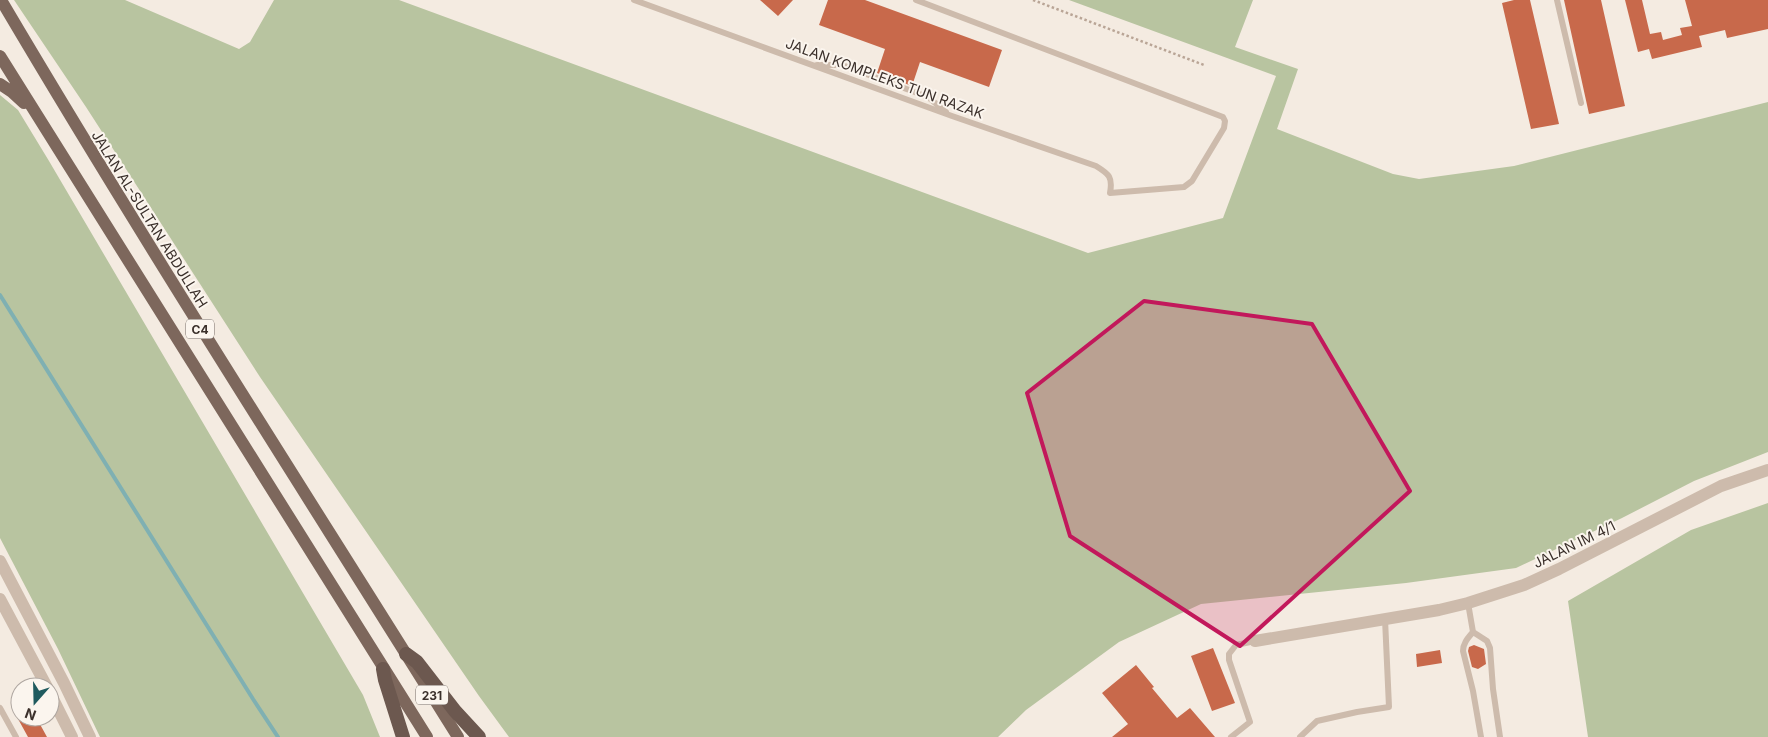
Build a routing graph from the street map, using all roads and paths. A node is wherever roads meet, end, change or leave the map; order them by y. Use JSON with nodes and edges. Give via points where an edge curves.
{"nodes":[{"id":1,"x":1,"y":0,"type":"edge"},
{"id":2,"x":634,"y":0,"type":"edge"},
{"id":3,"x":916,"y":0,"type":"edge"},
{"id":4,"x":1033,"y":0,"type":"edge"},
{"id":5,"x":1557,"y":0,"type":"edge"},
{"id":6,"x":0,"y":56,"type":"edge"},
{"id":7,"x":811,"y":65,"type":"junction"},
{"id":8,"x":1204,"y":65,"type":"dead end"},
{"id":9,"x":0,"y":84,"type":"edge"},
{"id":10,"x":1581,"y":104,"type":"dead end"},
{"id":11,"x":952,"y":116,"type":"junction"},
{"id":12,"x":40,"y":120,"type":"junction"},
{"id":13,"x":1768,"y":470,"type":"edge"},
{"id":14,"x":2,"y":569,"type":"edge"},
{"id":15,"x":0,"y":599,"type":"edge"},
{"id":16,"x":1468,"y":603,"type":"junction"},
{"id":17,"x":1385,"y":619,"type":"junction"},
{"id":18,"x":1473,"y":632,"type":"junction"},
{"id":19,"x":1255,"y":641,"type":"joint"},
{"id":20,"x":406,"y":654,"type":"junction"},
{"id":21,"x":383,"y":668,"type":"junction"},
{"id":22,"x":42,"y":677,"type":"edge"},
{"id":23,"x":0,"y":708,"type":"edge"},
{"id":24,"x":60,"y":713,"type":"edge"},
{"id":25,"x":16,"y":737,"type":"edge"},
{"id":26,"x":72,"y":737,"type":"edge"},
{"id":27,"x":90,"y":737,"type":"edge"},
{"id":28,"x":403,"y":737,"type":"edge"},
{"id":29,"x":428,"y":737,"type":"edge"},
{"id":30,"x":458,"y":737,"type":"edge"},
{"id":31,"x":479,"y":737,"type":"edge"},
{"id":32,"x":1231,"y":737,"type":"edge"},
{"id":33,"x":1300,"y":737,"type":"edge"},
{"id":34,"x":1480,"y":737,"type":"edge"},
{"id":35,"x":1500,"y":737,"type":"edge"}],
"edges":[{"from":1,"to":20,"type":"main road","name":"JALAN AL-SULTAN ABDULLAH","number":"C4","via":[[208,342]]},
{"from":2,"to":7,"type":"lane","name":"JALAN KOMPLEKS TUN RAZAK"},
{"from":3,"to":11,"type":"lane","name":"JALAN KOMPLEKS TUN RAZAK","via":[[1223,117],[1225,122],[1192,180],[1184,187],[1110,193],[1112,183],[1107,173],[1096,166]]},
{"from":4,"to":8,"type":"path"},
{"from":5,"to":10,"type":"lane"},
{"from":6,"to":12,"type":"main road","number":"C4"},
{"from":7,"to":11,"type":"lane","name":"JALAN KOMPLEKS TUN RAZAK"},
{"from":7,"to":11,"type":"lane","via":[[842,65],[928,97]]},
{"from":9,"to":12,"type":"main road"},
{"from":12,"to":21,"type":"main road","number":"C4"},
{"from":13,"to":16,"type":"street","name":"JALAN IM 4/1","via":[[1721,486],[1524,585]]},
{"from":14,"to":27,"type":"street"},
{"from":15,"to":22,"type":"street"},
{"from":16,"to":17,"type":"street","name":"JALAN IM 4/1"},
{"from":16,"to":18,"type":"lane"},
{"from":17,"to":19,"type":"street","name":"JALAN IM 4/1"},
{"from":17,"to":33,"type":"lane","via":[[1389,707],[1317,722]]},
{"from":18,"to":34,"type":"lane","via":[[1467,638],[1463,651]]},
{"from":18,"to":35,"type":"lane","via":[[1487,641],[1490,648]]},
{"from":19,"to":32,"type":"lane","via":[[1236,645],[1229,654],[1250,722]]},
{"from":20,"to":30,"type":"main road","number":"231"},
{"from":20,"to":31,"type":"highway","via":[[417,662]]},
{"from":21,"to":28,"type":"highway"},
{"from":21,"to":29,"type":"main road","number":"231"},
{"from":23,"to":25,"type":"lane"},
{"from":24,"to":26,"type":"street"}]}
